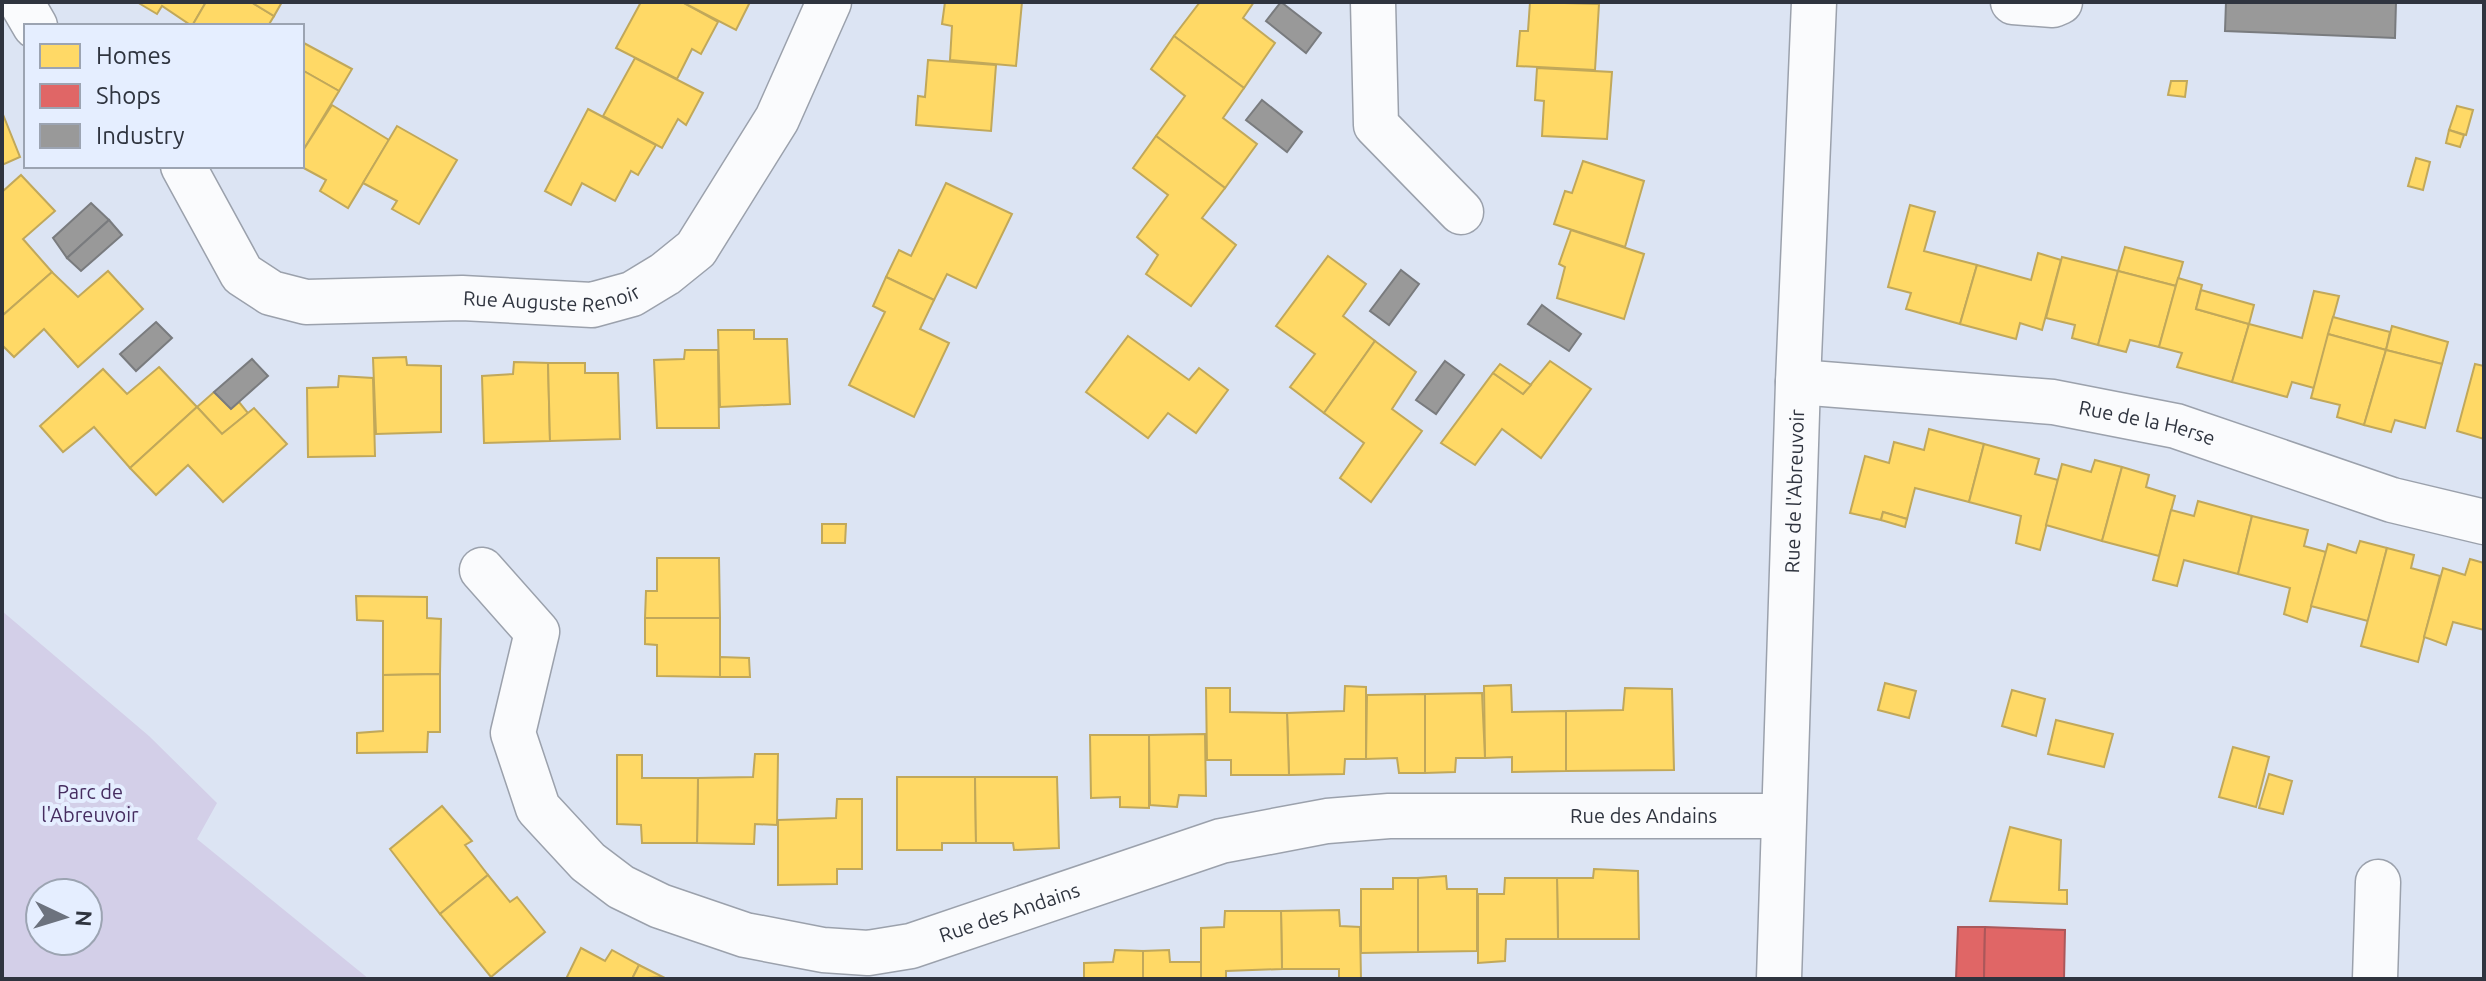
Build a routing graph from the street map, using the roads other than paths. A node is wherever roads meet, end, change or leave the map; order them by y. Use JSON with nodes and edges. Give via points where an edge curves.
{"nodes":[{"id":1,"x":21,"y":2,"type":"edge"},
{"id":2,"x":829,"y":2,"type":"edge"},
{"id":3,"x":1373,"y":2,"type":"edge"},
{"id":4,"x":1814,"y":2,"type":"edge"},
{"id":5,"x":2013,"y":2,"type":"edge"},
{"id":6,"x":2060,"y":2,"type":"edge"},
{"id":7,"x":34,"y":24,"type":"edge"},
{"id":8,"x":184,"y":168,"type":"edge"},
{"id":9,"x":1461,"y":212,"type":"dead end"},
{"id":10,"x":1798,"y":382,"type":"junction"},
{"id":11,"x":2484,"y":522,"type":"edge"},
{"id":12,"x":482,"y":570,"type":"dead end"},
{"id":13,"x":1782,"y":816,"type":"junction"},
{"id":14,"x":2378,"y":882,"type":"dead end"},
{"id":15,"x":1779,"y":979,"type":"edge"},
{"id":16,"x":2375,"y":979,"type":"edge"}],
"edges":[{"from":1,"to":7,"type":"street"},
{"from":2,"to":8,"type":"street","name":"Rue Auguste Renoir","via":[[777,119],[696,249],[665,274],[613,301],[592,305],[462,298],[288,299],[242,274]]},
{"from":3,"to":9,"type":"street","via":[[1376,125]]},
{"from":4,"to":10,"type":"street","name":"Rue de l'Abreuvoir"},
{"from":5,"to":6,"type":"street"},
{"from":10,"to":11,"type":"street","name":"Rue de la Herse","via":[[2053,402],[2176,426],[2392,500]]},
{"from":10,"to":13,"type":"street","name":"Rue de l'Abreuvoir"},
{"from":12,"to":13,"type":"street","name":"Rue des Andains","via":[[537,632],[513,733],[538,808],[588,862],[621,887],[704,923],[783,943],[889,951],[1221,841],[1327,821],[1389,816]]},
{"from":13,"to":15,"type":"street","name":"Rue de l'Abreuvoir"},
{"from":14,"to":16,"type":"street"}]}
